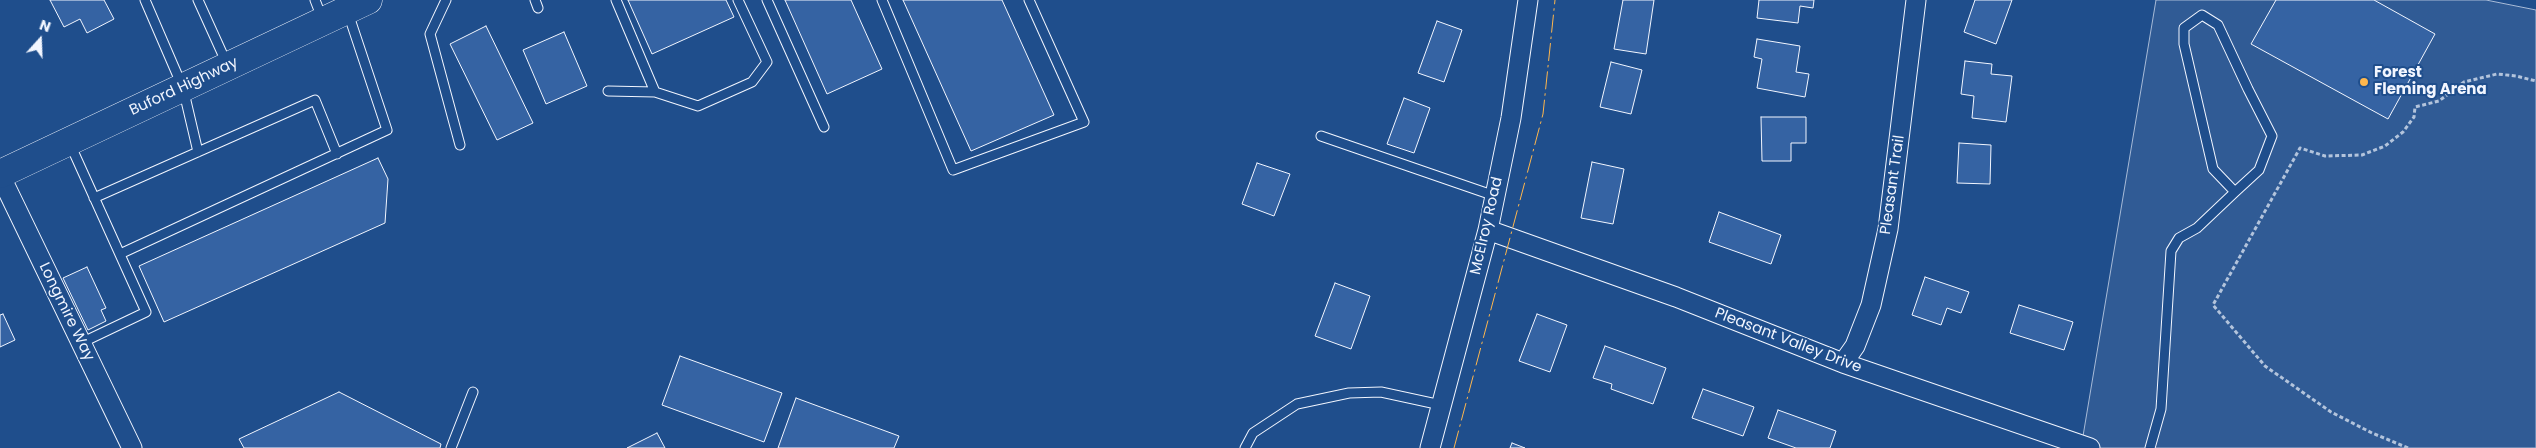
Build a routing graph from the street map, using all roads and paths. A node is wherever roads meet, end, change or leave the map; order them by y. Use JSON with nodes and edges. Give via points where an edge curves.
{"nodes":[{"id":1,"x":145,"y":0,"type":"edge"},
{"id":2,"x":198,"y":0,"type":"edge"},
{"id":3,"x":446,"y":0,"type":"edge"},
{"id":4,"x":616,"y":0,"type":"edge"},
{"id":5,"x":738,"y":0,"type":"edge"},
{"id":6,"x":767,"y":0,"type":"edge"},
{"id":7,"x":882,"y":0,"type":"edge"},
{"id":8,"x":1028,"y":0,"type":"edge"},
{"id":9,"x":1528,"y":0,"type":"edge"},
{"id":10,"x":1916,"y":0,"type":"edge"},
{"id":11,"x":338,"y":8,"type":"edge"},
{"id":12,"x":228,"y":66,"type":"junction"},
{"id":13,"x":2536,"y":81,"type":"edge"},
{"id":14,"x":183,"y":88,"type":"junction"},
{"id":15,"x":608,"y":90,"type":"dead end"},
{"id":16,"x":656,"y":92,"type":"junction"},
{"id":17,"x":824,"y":127,"type":"dead end"},
{"id":18,"x":1321,"y":136,"type":"dead end"},
{"id":19,"x":68,"y":142,"type":"junction"},
{"id":20,"x":460,"y":145,"type":"dead end"},
{"id":21,"x":198,"y":152,"type":"junction"},
{"id":22,"x":338,"y":154,"type":"junction"},
{"id":23,"x":0,"y":175,"type":"edge"},
{"id":24,"x":2235,"y":192,"type":"junction"},
{"id":25,"x":1495,"y":196,"type":"junction"},
{"id":26,"x":94,"y":198,"type":"junction"},
{"id":27,"x":1488,"y":230,"type":"junction"},
{"id":28,"x":120,"y":254,"type":"junction"},
{"id":29,"x":81,"y":343,"type":"junction"},
{"id":30,"x":1843,"y":363,"type":"junction"},
{"id":31,"x":473,"y":392,"type":"dead end"},
{"id":32,"x":1442,"y":405,"type":"junction"},
{"id":33,"x":132,"y":448,"type":"edge"},
{"id":34,"x":451,"y":448,"type":"edge"},
{"id":35,"x":1246,"y":448,"type":"edge"},
{"id":36,"x":1430,"y":448,"type":"edge"},
{"id":37,"x":2090,"y":448,"type":"edge"},
{"id":38,"x":2150,"y":448,"type":"edge"},
{"id":39,"x":2408,"y":448,"type":"edge"}],
"edges":[{"from":1,"to":14,"type":"lane"},
{"from":2,"to":12,"type":"lane"},
{"from":3,"to":20,"type":"lane","via":[[430,34]]},
{"from":4,"to":16,"type":"lane"},
{"from":5,"to":16,"type":"lane","via":[[767,62],[752,82],[698,106]]},
{"from":6,"to":17,"type":"lane"},
{"from":7,"to":8,"type":"lane","via":[[954,170],[1084,122]]},
{"from":9,"to":25,"type":"street","name":"McElroy Road","via":[[1511,118]]},
{"from":10,"to":30,"type":"street","name":"Pleasant Trail","via":[[1888,229],[1871,305],[1855,346]]},
{"from":11,"to":12,"type":"main road","name":"Buford Highway"},
{"from":11,"to":22,"type":"lane","via":[[387,130]]},
{"from":12,"to":14,"type":"main road","name":"Buford Highway"},
{"from":13,"to":39,"type":"path","via":[[2497,74],[2464,82],[2439,101],[2415,107],[2414,117],[2403,132],[2385,146],[2362,155],[2325,156],[2300,148],[2213,305],[2264,366],[2332,412]]},
{"from":14,"to":19,"type":"main road","name":"Buford Highway"},
{"from":14,"to":21,"type":"lane"},
{"from":15,"to":16,"type":"lane"},
{"from":18,"to":25,"type":"lane"},
{"from":19,"to":23,"type":"main road","name":"Buford Highway"},
{"from":19,"to":26,"type":"lane"},
{"from":21,"to":22,"type":"lane","via":[[315,100]]},
{"from":21,"to":26,"type":"lane"},
{"from":22,"to":28,"type":"lane"},
{"from":23,"to":29,"type":"street","name":"Longmire Way"},
{"from":24,"to":24,"type":"lane","via":[[2258,170],[2272,136],[2218,25],[2202,15],[2184,28],[2184,44],[2213,168]]},
{"from":24,"to":38,"type":"lane","via":[[2197,228],[2179,238],[2171,251],[2161,408]]},
{"from":25,"to":27,"type":"street","name":"McElroy Road"},
{"from":26,"to":28,"type":"lane"},
{"from":27,"to":30,"type":"street","name":"Pleasant Valley Drive","via":[[1676,297]]},
{"from":27,"to":32,"type":"street","name":"McElroy Road"},
{"from":28,"to":29,"type":"lane","via":[[146,312]]},
{"from":29,"to":33,"type":"street","name":"Longmire Way"},
{"from":30,"to":37,"type":"street","name":"Pleasant Valley Drive"},
{"from":31,"to":34,"type":"lane"},
{"from":32,"to":35,"type":"lane","via":[[1381,392],[1349,392],[1297,404],[1253,433]]},
{"from":32,"to":36,"type":"street","name":"McElroy Road"}]}
